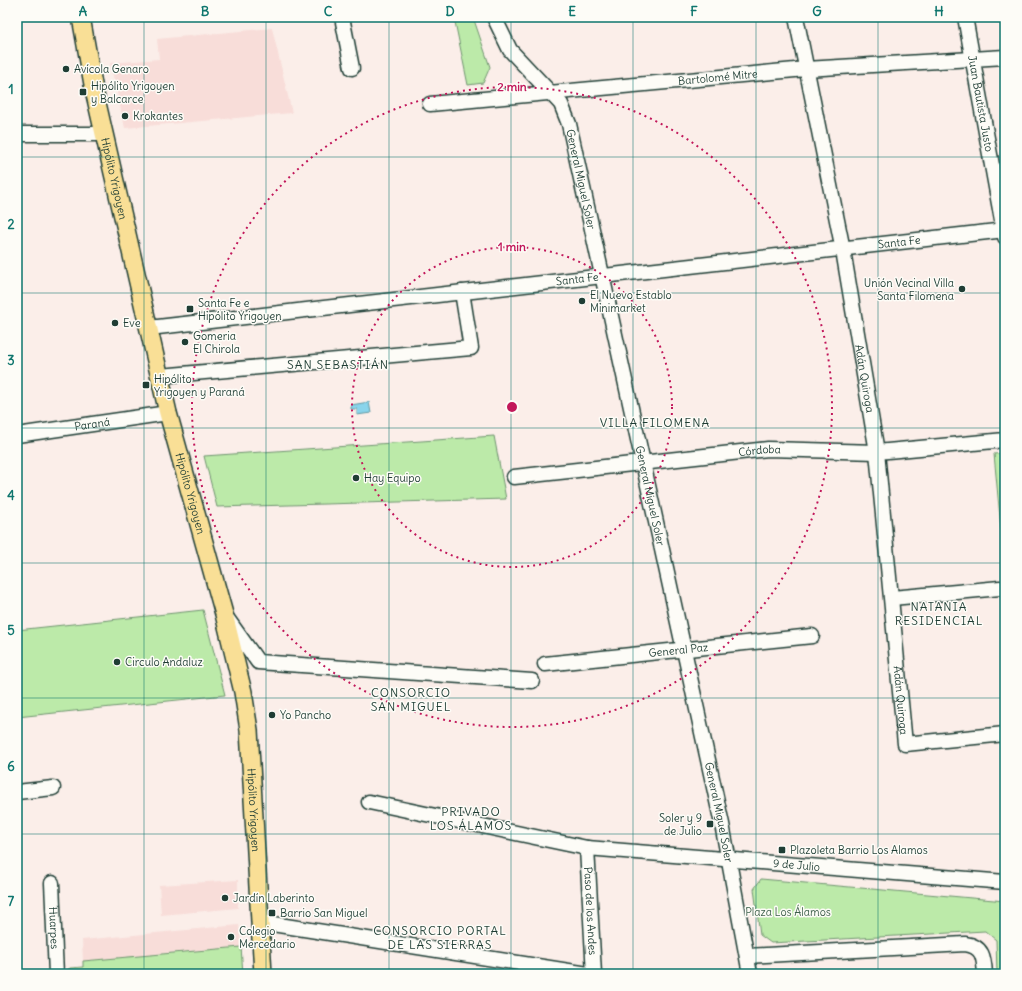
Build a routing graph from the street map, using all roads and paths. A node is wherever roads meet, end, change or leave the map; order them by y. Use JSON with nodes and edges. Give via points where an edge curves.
{"nodes":[{"id":1,"x":81,"y":17,"type":"edge"},
{"id":2,"x":342,"y":17,"type":"edge"},
{"id":3,"x":494,"y":17,"type":"edge"},
{"id":4,"x":796,"y":17,"type":"edge"},
{"id":5,"x":965,"y":17,"type":"edge"},
{"id":6,"x":1005,"y":57,"type":"edge"},
{"id":7,"x":972,"y":59,"type":"junction"},
{"id":8,"x":352,"y":68,"type":"dead end"},
{"id":9,"x":806,"y":69,"type":"junction"},
{"id":10,"x":551,"y":93,"type":"junction"},
{"id":11,"x":430,"y":104,"type":"dead end"},
{"id":12,"x":17,"y":134,"type":"edge"},
{"id":13,"x":105,"y":134,"type":"junction"},
{"id":14,"x":1005,"y":233,"type":"edge"},
{"id":15,"x":842,"y":250,"type":"junction"},
{"id":16,"x":602,"y":277,"type":"junction"},
{"id":17,"x":462,"y":292,"type":"junction"},
{"id":18,"x":149,"y":328,"type":"junction"},
{"id":19,"x":160,"y":376,"type":"junction"},
{"id":20,"x":168,"y":413,"type":"junction"},
{"id":21,"x":17,"y":435,"type":"edge"},
{"id":22,"x":1005,"y":440,"type":"edge"},
{"id":23,"x":877,"y":452,"type":"junction"},
{"id":24,"x":643,"y":463,"type":"junction"},
{"id":25,"x":514,"y":477,"type":"dead end"},
{"id":26,"x":1000,"y":588,"type":"dead end"},
{"id":27,"x":892,"y":598,"type":"junction"},
{"id":28,"x":224,"y":614,"type":"junction"},
{"id":29,"x":812,"y":636,"type":"dead end"},
{"id":30,"x":685,"y":649,"type":"junction"},
{"id":31,"x":545,"y":664,"type":"dead end"},
{"id":32,"x":532,"y":681,"type":"dead end"},
{"id":33,"x":1005,"y":734,"type":"edge"},
{"id":34,"x":53,"y":788,"type":"dead end"},
{"id":35,"x":17,"y":792,"type":"edge"},
{"id":36,"x":369,"y":802,"type":"dead end"},
{"id":37,"x":588,"y":848,"type":"junction"},
{"id":38,"x":730,"y":859,"type":"junction"},
{"id":39,"x":1005,"y":882,"type":"edge"},
{"id":40,"x":52,"y":883,"type":"dead end"},
{"id":41,"x":260,"y":922,"type":"junction"},
{"id":42,"x":747,"y":956,"type":"junction"},
{"id":43,"x":56,"y":974,"type":"edge"},
{"id":44,"x":263,"y":974,"type":"edge"},
{"id":45,"x":588,"y":974,"type":"edge"},
{"id":46,"x":594,"y":974,"type":"edge"},
{"id":47,"x":750,"y":974,"type":"edge"},
{"id":48,"x":985,"y":974,"type":"edge"}],
"edges":[{"from":1,"to":13,"type":"main road","name":"Hipólito Yrigoyen"},
{"from":2,"to":8,"type":"street"},
{"from":3,"to":10,"type":"street","name":"General Miguel Soler","via":[[510,50]]},
{"from":4,"to":9,"type":"street","name":"Adán Quiroga"},
{"from":5,"to":7,"type":"street","name":"Juan Bautista Justo"},
{"from":6,"to":7,"type":"street","name":"Bartolomé Mitre"},
{"from":7,"to":9,"type":"street","name":"Bartolomé Mitre"},
{"from":7,"to":14,"type":"street","name":"Juan Bautista Justo"},
{"from":9,"to":10,"type":"street","name":"Bartolomé Mitre"},
{"from":9,"to":15,"type":"street","name":"Adán Quiroga"},
{"from":10,"to":11,"type":"street","name":"Bartolomé Mitre"},
{"from":10,"to":16,"type":"street","name":"General Miguel Soler","via":[[561,104],[569,124]]},
{"from":12,"to":13,"type":"street"},
{"from":13,"to":18,"type":"main road","name":"Hipólito Yrigoyen"},
{"from":14,"to":15,"type":"street","name":"Santa Fe"},
{"from":15,"to":16,"type":"street","name":"Santa Fe"},
{"from":15,"to":23,"type":"street","name":"Adán Quiroga"},
{"from":16,"to":17,"type":"street","name":"Santa Fe"},
{"from":16,"to":24,"type":"street","name":"General Miguel Soler"},
{"from":17,"to":18,"type":"street","name":"Santa Fe"},
{"from":17,"to":19,"type":"street","via":[[471,348]]},
{"from":18,"to":19,"type":"main road","name":"Hipólito Yrigoyen"},
{"from":19,"to":20,"type":"main road","name":"Hipólito Yrigoyen"},
{"from":20,"to":21,"type":"street","name":"Paraná"},
{"from":20,"to":28,"type":"main road","name":"Hipólito Yrigoyen"},
{"from":22,"to":23,"type":"street","name":"Córdoba"},
{"from":23,"to":24,"type":"street","name":"Córdoba","via":[[768,449]]},
{"from":23,"to":27,"type":"street","name":"Adán Quiroga"},
{"from":24,"to":25,"type":"street","name":"Córdoba"},
{"from":24,"to":30,"type":"street","name":"General Miguel Soler"},
{"from":26,"to":27,"type":"street"},
{"from":27,"to":33,"type":"street","name":"Adán Quiroga","via":[[905,744]]},
{"from":28,"to":32,"type":"street","via":[[258,662]]},
{"from":28,"to":41,"type":"main road","name":"Hipólito Yrigoyen","via":[[243,692],[249,730]]},
{"from":29,"to":30,"type":"street","name":"General Paz"},
{"from":30,"to":31,"type":"street","name":"General Paz"},
{"from":30,"to":38,"type":"street","name":"General Miguel Soler"},
{"from":34,"to":35,"type":"street"},
{"from":36,"to":37,"type":"street","name":"9 de Julio"},
{"from":37,"to":38,"type":"street","name":"9 de Julio"},
{"from":37,"to":46,"type":"street","name":"Paso de los Andes"},
{"from":38,"to":39,"type":"street","name":"9 de Julio"},
{"from":38,"to":42,"type":"street","name":"General Miguel Soler"},
{"from":40,"to":43,"type":"street","name":"Huarpes"},
{"from":41,"to":44,"type":"main road","name":"Hipólito Yrigoyen"},
{"from":41,"to":45,"type":"street"},
{"from":42,"to":47,"type":"street","name":"General Miguel Soler"},
{"from":42,"to":48,"type":"street","via":[[965,944],[978,948],[984,956]]}]}
